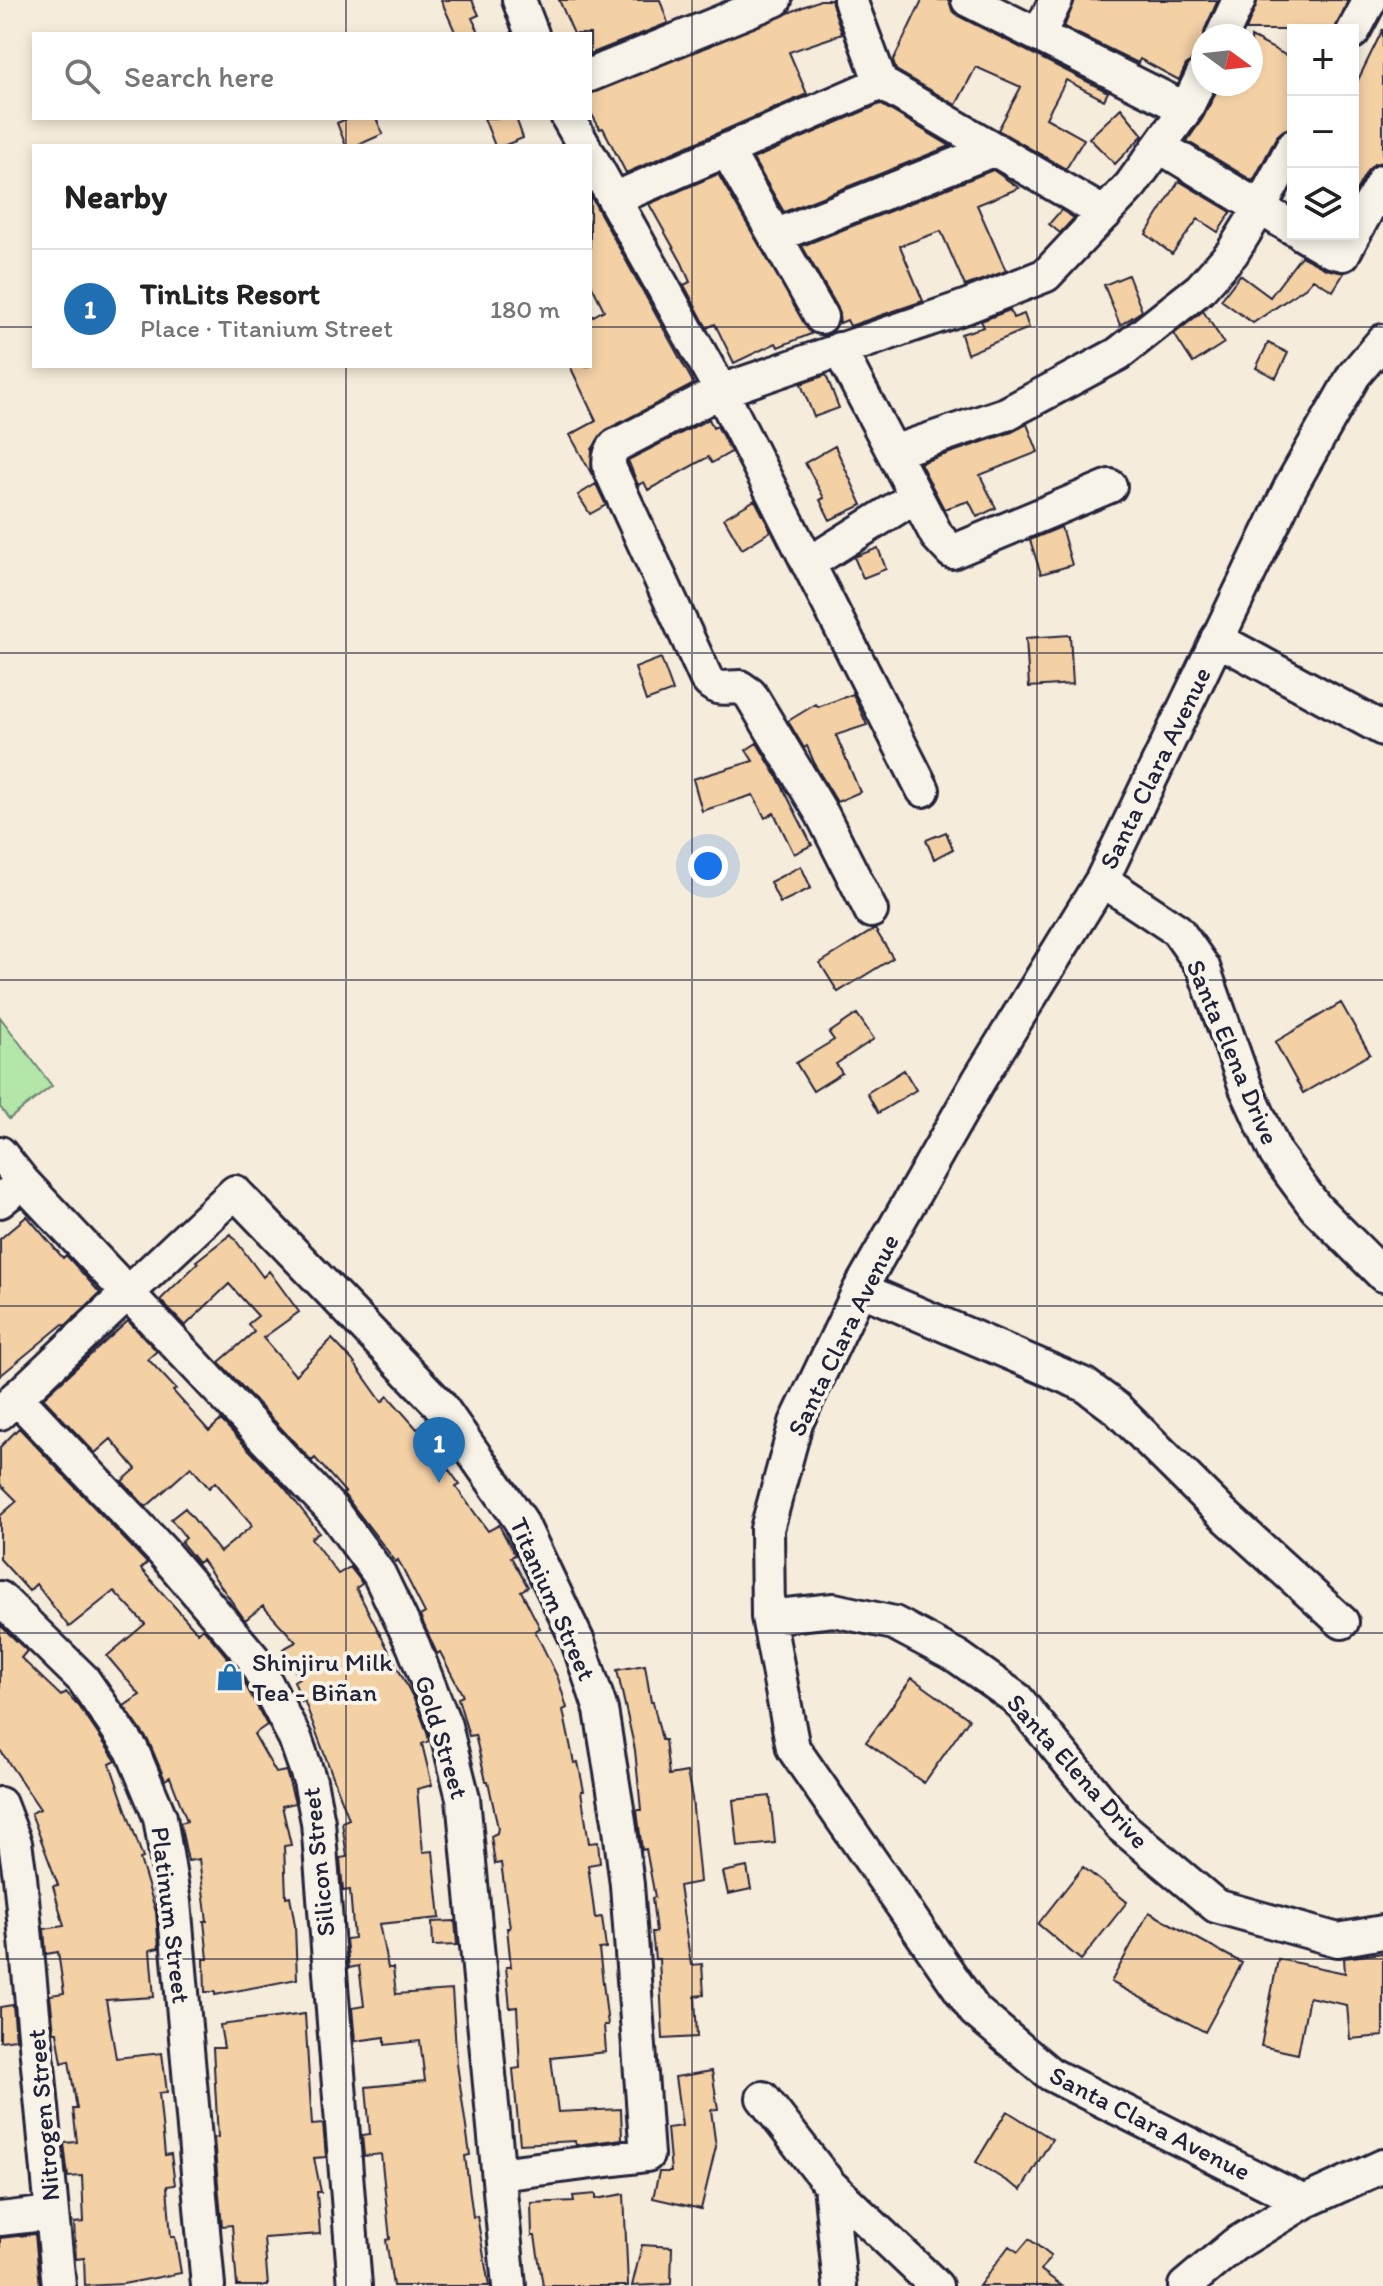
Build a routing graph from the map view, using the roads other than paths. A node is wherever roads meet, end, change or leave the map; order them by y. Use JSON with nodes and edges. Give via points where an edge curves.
{"nodes":[{"id":1,"x":519,"y":0,"type":"edge"},
{"id":2,"x":775,"y":0,"type":"edge"},
{"id":3,"x":850,"y":0,"type":"edge"},
{"id":4,"x":968,"y":0,"type":"edge"},
{"id":5,"x":1056,"y":0,"type":"edge"},
{"id":6,"x":1239,"y":0,"type":"edge"},
{"id":7,"x":1370,"y":0,"type":"edge"},
{"id":8,"x":1228,"y":24,"type":"edge"},
{"id":9,"x":1357,"y":24,"type":"edge"},
{"id":10,"x":531,"y":32,"type":"edge"},
{"id":11,"x":1039,"y":34,"type":"junction"},
{"id":12,"x":592,"y":74,"type":"edge"},
{"id":13,"x":881,"y":83,"type":"junction"},
{"id":14,"x":1192,"y":96,"type":"edge"},
{"id":15,"x":1186,"y":109,"type":"junction"},
{"id":16,"x":569,"y":120,"type":"edge"},
{"id":17,"x":583,"y":144,"type":"edge"},
{"id":18,"x":1159,"y":146,"type":"junction"},
{"id":19,"x":995,"y":149,"type":"junction"},
{"id":20,"x":727,"y":151,"type":"junction"},
{"id":21,"x":1287,"y":157,"type":"edge"},
{"id":22,"x":592,"y":160,"type":"edge"},
{"id":23,"x":1383,"y":181,"type":"edge"},
{"id":24,"x":614,"y":199,"type":"junction"},
{"id":25,"x":1260,"y":208,"type":"junction"},
{"id":26,"x":1105,"y":214,"type":"junction"},
{"id":27,"x":1287,"y":224,"type":"edge"},
{"id":28,"x":1359,"y":225,"type":"edge"},
{"id":29,"x":775,"y":236,"type":"junction"},
{"id":30,"x":1312,"y":240,"type":"edge"},
{"id":31,"x":1351,"y":240,"type":"edge"},
{"id":32,"x":821,"y":317,"type":"dead end"},
{"id":33,"x":1383,"y":341,"type":"edge"},
{"id":34,"x":839,"y":349,"type":"junction"},
{"id":35,"x":721,"y":391,"type":"junction"},
{"id":36,"x":893,"y":452,"type":"junction"},
{"id":37,"x":1110,"y":486,"type":"dead end"},
{"id":38,"x":916,"y":496,"type":"junction"},
{"id":39,"x":808,"y":564,"type":"junction"},
{"id":40,"x":1217,"y":639,"type":"junction"},
{"id":41,"x":1383,"y":729,"type":"edge"},
{"id":42,"x":923,"y":790,"type":"dead end"},
{"id":43,"x":1102,"y":880,"type":"junction"},
{"id":44,"x":871,"y":911,"type":"dead end"},
{"id":45,"x":0,"y":1153,"type":"edge"},
{"id":46,"x":12,"y":1191,"type":"edge"},
{"id":47,"x":1383,"y":1275,"type":"edge"},
{"id":48,"x":860,"y":1289,"type":"junction"},
{"id":49,"x":127,"y":1292,"type":"junction"},
{"id":50,"x":8,"y":1405,"type":"edge"},
{"id":51,"x":0,"y":1598,"type":"edge"},
{"id":52,"x":768,"y":1617,"type":"junction"},
{"id":53,"x":1342,"y":1622,"type":"dead end"},
{"id":54,"x":0,"y":1804,"type":"edge"},
{"id":55,"x":1383,"y":1932,"type":"edge"},
{"id":56,"x":763,"y":2098,"type":"dead end"},
{"id":57,"x":1383,"y":2166,"type":"edge"},
{"id":58,"x":499,"y":2174,"type":"junction"},
{"id":59,"x":830,"y":2185,"type":"junction"},
{"id":60,"x":1304,"y":2202,"type":"junction"},
{"id":61,"x":52,"y":2213,"type":"junction"},
{"id":62,"x":0,"y":2219,"type":"edge"},
{"id":63,"x":59,"y":2286,"type":"edge"},
{"id":64,"x":208,"y":2286,"type":"edge"},
{"id":65,"x":355,"y":2286,"type":"edge"},
{"id":66,"x":509,"y":2286,"type":"edge"},
{"id":67,"x":840,"y":2286,"type":"edge"},
{"id":68,"x":936,"y":2286,"type":"edge"},
{"id":69,"x":1185,"y":2286,"type":"edge"}],
"edges":[{"from":1,"to":10,"type":"street"},
{"from":2,"to":12,"type":"street"},
{"from":3,"to":13,"type":"street"},
{"from":4,"to":11,"type":"street"},
{"from":5,"to":11,"type":"street"},
{"from":6,"to":8,"type":"street"},
{"from":7,"to":9,"type":"street"},
{"from":11,"to":15,"type":"street"},
{"from":13,"to":19,"type":"street"},
{"from":13,"to":20,"type":"street"},
{"from":14,"to":15,"type":"street"},
{"from":15,"to":18,"type":"street"},
{"from":16,"to":17,"type":"street"},
{"from":18,"to":25,"type":"street"},
{"from":18,"to":26,"type":"street"},
{"from":19,"to":26,"type":"street"},
{"from":19,"to":29,"type":"street"},
{"from":20,"to":24,"type":"street"},
{"from":20,"to":29,"type":"street"},
{"from":21,"to":25,"type":"street"},
{"from":22,"to":24,"type":"street"},
{"from":23,"to":28,"type":"street"},
{"from":24,"to":35,"type":"street"},
{"from":25,"to":27,"type":"street"},
{"from":25,"to":36,"type":"street","via":[[1232,253],[1200,289],[1118,354],[1006,414]]},
{"from":26,"to":34,"type":"street","via":[[1046,275]]},
{"from":29,"to":32,"type":"street"},
{"from":30,"to":31,"type":"street","via":[[1343,254]]},
{"from":33,"to":40,"type":"street","name":"Santa Clara Avenue","via":[[1354,375],[1291,486]]},
{"from":34,"to":35,"type":"street"},
{"from":34,"to":36,"type":"street"},
{"from":35,"to":39,"type":"street"},
{"from":35,"to":44,"type":"street","via":[[615,446],[610,469],[706,678],[712,686],[740,687],[750,694],[822,814]]},
{"from":36,"to":38,"type":"street"},
{"from":37,"to":38,"type":"street","via":[[952,552]]},
{"from":38,"to":39,"type":"street"},
{"from":39,"to":42,"type":"street"},
{"from":40,"to":41,"type":"street"},
{"from":40,"to":43,"type":"street","name":"Santa Clara Avenue"},
{"from":43,"to":47,"type":"street","name":"Santa Elena Drive","via":[[1177,930],[1203,967],[1276,1154],[1316,1208]]},
{"from":43,"to":48,"type":"street","name":"Santa Clara Avenue","via":[[979,1080]]},
{"from":45,"to":46,"type":"street","name":"Gold Street"},
{"from":46,"to":49,"type":"street","name":"Gold Street"},
{"from":48,"to":52,"type":"street","name":"Santa Clara Avenue","via":[[796,1423],[767,1529]]},
{"from":48,"to":53,"type":"street","via":[[1085,1385],[1116,1408]]},
{"from":49,"to":50,"type":"street"},
{"from":49,"to":58,"type":"street","name":"Gold Street","via":[[332,1510],[379,1574],[413,1645],[445,1726],[463,1798]]},
{"from":49,"to":58,"type":"street","name":"Titanium Street","via":[[235,1192],[439,1404],[520,1520],[578,1642],[601,1710],[619,1821],[647,2155]]},
{"from":50,"to":65,"type":"street","name":"Silicon Street","via":[[162,1551],[253,1658],[295,1738],[318,1822]]},
{"from":51,"to":64,"type":"street","name":"Platinum Street","via":[[83,1679],[132,1750],[160,1817],[174,1902]]},
{"from":52,"to":55,"type":"street","name":"Santa Elena Drive","via":[[834,1610],[894,1623],[958,1657],[1017,1699],[1121,1826],[1216,1906],[1338,1940]]},
{"from":52,"to":60,"type":"street","name":"Santa Clara Avenue","via":[[793,1748],[975,2011],[1050,2074]]},
{"from":54,"to":61,"type":"street","name":"Nitrogen Street","via":[[15,1843],[20,1877]]},
{"from":56,"to":59,"type":"street"},
{"from":57,"to":60,"type":"street"},
{"from":58,"to":66,"type":"street","name":"Gold Street"},
{"from":59,"to":67,"type":"street"},
{"from":59,"to":68,"type":"street"},
{"from":60,"to":69,"type":"street","via":[[1234,2245]]},
{"from":61,"to":62,"type":"street"},
{"from":61,"to":63,"type":"street","name":"Nitrogen Street"}]}
